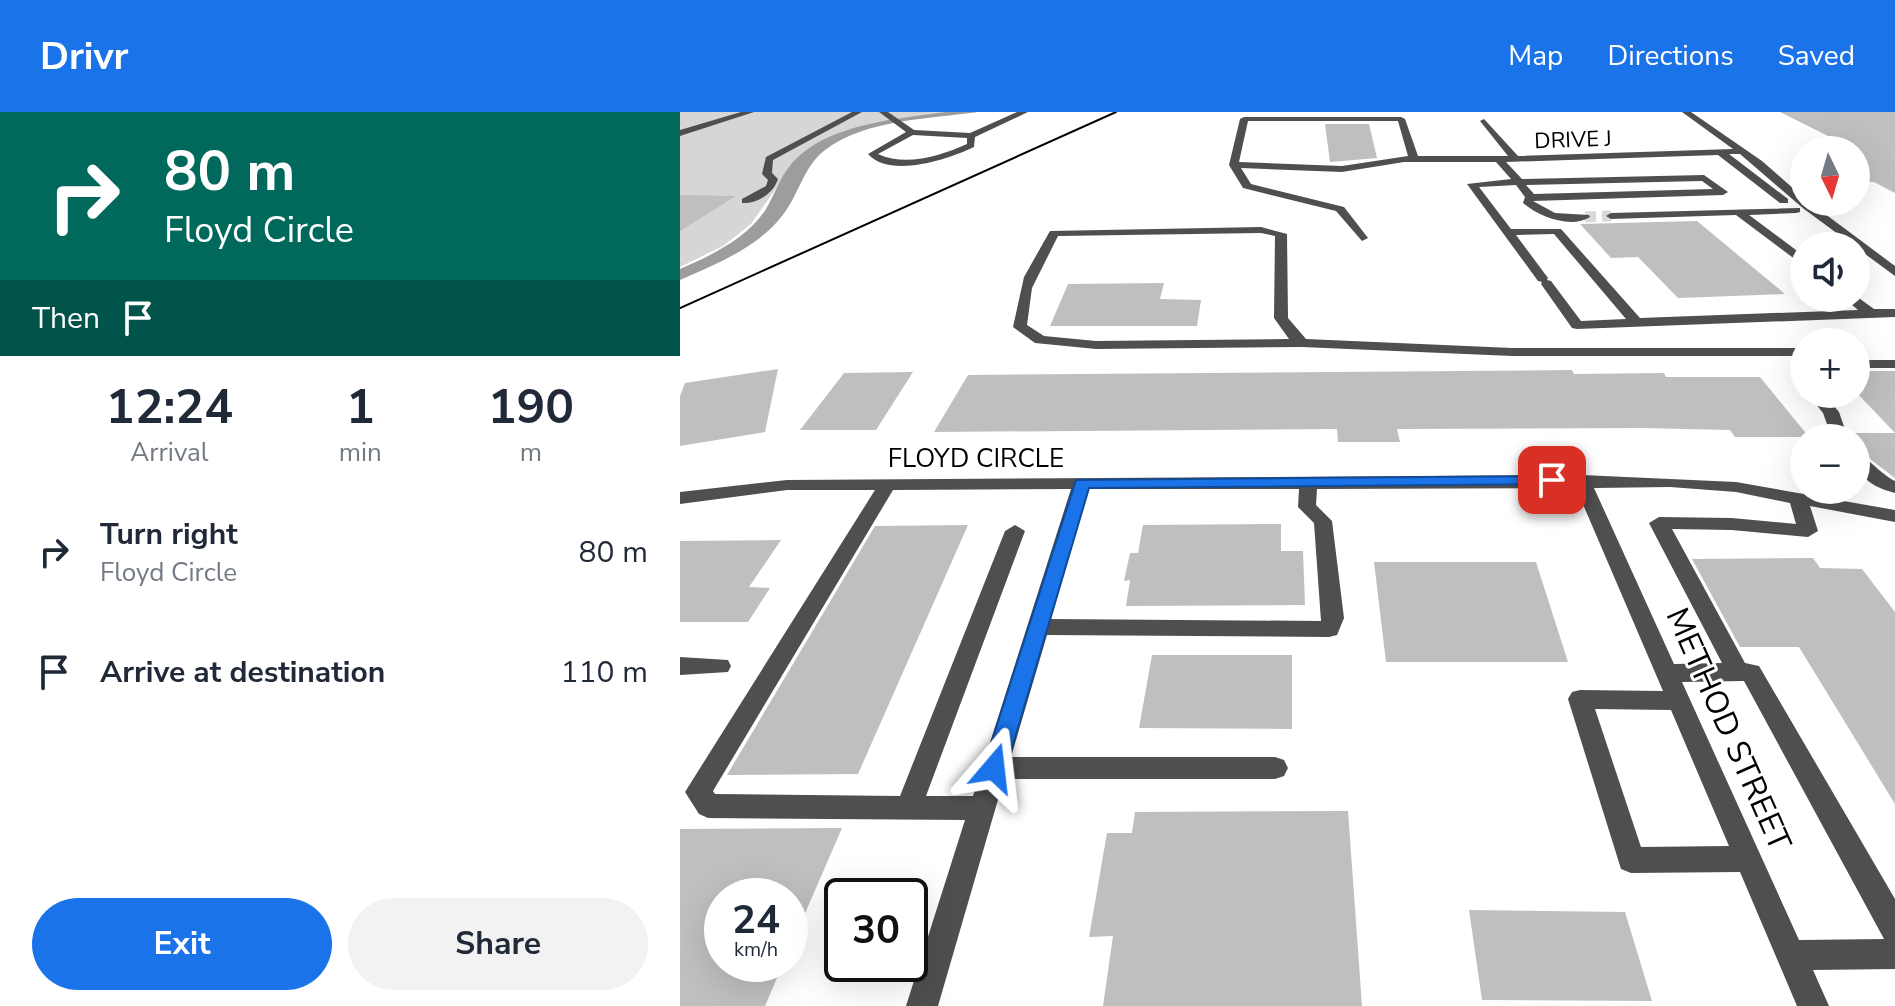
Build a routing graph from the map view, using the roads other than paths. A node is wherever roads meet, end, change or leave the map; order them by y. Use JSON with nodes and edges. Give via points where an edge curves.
{"nodes":[{"id":1,"x":750,"y":112,"type":"edge"},
{"id":2,"x":858,"y":112,"type":"edge"},
{"id":3,"x":1024,"y":112,"type":"edge"},
{"id":4,"x":1671,"y":112,"type":"edge"},
{"id":5,"x":1686,"y":112,"type":"edge"},
{"id":6,"x":887,"y":115,"type":"edge"},
{"id":7,"x":1484,"y":121,"type":"dead end"},
{"id":8,"x":908,"y":129,"type":"junction"},
{"id":9,"x":680,"y":133,"type":"edge"},
{"id":10,"x":971,"y":136,"type":"junction"},
{"id":11,"x":1743,"y":151,"type":"junction"},
{"id":12,"x":1721,"y":152,"type":"junction"},
{"id":13,"x":1409,"y":159,"type":"junction"},
{"id":14,"x":1499,"y":159,"type":"junction"},
{"id":15,"x":1515,"y":159,"type":"junction"},
{"id":16,"x":1234,"y":165,"type":"junction"},
{"id":17,"x":1464,"y":172,"type":"dead end"},
{"id":18,"x":1704,"y":178,"type":"junction"},
{"id":19,"x":1519,"y":182,"type":"junction"},
{"id":20,"x":1548,"y":182,"type":"junction"},
{"id":21,"x":1472,"y":184,"type":"junction"},
{"id":22,"x":1531,"y":197,"type":"junction"},
{"id":23,"x":746,"y":201,"type":"dead end"},
{"id":24,"x":1790,"y":205,"type":"edge"},
{"id":25,"x":1790,"y":210,"type":"edge"},
{"id":26,"x":1738,"y":212,"type":"junction"},
{"id":27,"x":1611,"y":216,"type":"tunnel mouth"},
{"id":28,"x":1804,"y":216,"type":"edge"},
{"id":29,"x":1585,"y":217,"type":"tunnel mouth"},
{"id":30,"x":1508,"y":232,"type":"junction"},
{"id":31,"x":1824,"y":232,"type":"edge"},
{"id":32,"x":1362,"y":238,"type":"dead end"},
{"id":33,"x":1790,"y":251,"type":"edge"},
{"id":34,"x":1870,"y":269,"type":"edge"},
{"id":35,"x":1895,"y":272,"type":"edge"},
{"id":36,"x":1895,"y":289,"type":"edge"},
{"id":37,"x":1871,"y":313,"type":"joint"},
{"id":38,"x":1895,"y":313,"type":"edge"},
{"id":39,"x":1637,"y":323,"type":"junction"},
{"id":40,"x":1302,"y":343,"type":"junction"},
{"id":41,"x":1895,"y":351,"type":"edge"},
{"id":42,"x":1790,"y":352,"type":"edge"},
{"id":43,"x":1870,"y":352,"type":"edge"},
{"id":44,"x":1870,"y":364,"type":"edge"},
{"id":45,"x":1895,"y":364,"type":"edge"},
{"id":46,"x":1870,"y":475,"type":"edge"},
{"id":47,"x":1582,"y":480,"type":"junction"},
{"id":48,"x":1308,"y":482,"type":"junction"},
{"id":49,"x":1082,"y":483,"type":"junction"},
{"id":50,"x":888,"y":484,"type":"junction"},
{"id":51,"x":1895,"y":488,"type":"edge"},
{"id":52,"x":1790,"y":496,"type":"edge"},
{"id":53,"x":680,"y":498,"type":"edge"},
{"id":54,"x":1800,"y":504,"type":"edge"},
{"id":55,"x":1834,"y":504,"type":"edge"},
{"id":56,"x":1895,"y":516,"type":"edge"},
{"id":57,"x":1015,"y":531,"type":"dead end"},
{"id":58,"x":1038,"y":627,"type":"junction"},
{"id":59,"x":680,"y":666,"type":"edge"},
{"id":60,"x":720,"y":666,"type":"dead end"},
{"id":61,"x":1738,"y":672,"type":"junction"},
{"id":62,"x":1667,"y":673,"type":"junction"},
{"id":63,"x":1679,"y":701,"type":"junction"},
{"id":64,"x":994,"y":768,"type":"junction"},
{"id":65,"x":1275,"y":768,"type":"dead end"},
{"id":66,"x":908,"y":808,"type":"junction"},
{"id":67,"x":981,"y":808,"type":"junction"},
{"id":68,"x":1749,"y":859,"type":"junction"},
{"id":69,"x":1895,"y":928,"type":"edge"},
{"id":70,"x":1895,"y":954,"type":"edge"},
{"id":71,"x":1791,"y":955,"type":"junction"},
{"id":72,"x":922,"y":1006,"type":"edge"},
{"id":73,"x":1813,"y":1006,"type":"edge"}],
"edges":[{"from":1,"to":9,"type":"street"},
{"from":2,"to":23,"type":"street","via":[[769,159],[770,188]]},
{"from":3,"to":10,"type":"street"},
{"from":4,"to":12,"type":"street"},
{"from":5,"to":11,"type":"street"},
{"from":6,"to":8,"type":"street"},
{"from":7,"to":15,"type":"street"},
{"from":8,"to":10,"type":"street"},
{"from":8,"to":10,"type":"street","via":[[873,154],[906,163],[933,161],[971,145]]},
{"from":11,"to":12,"type":"street","name":"DRIVE J"},
{"from":11,"to":35,"type":"street"},
{"from":12,"to":15,"type":"street","name":"DRIVE J"},
{"from":12,"to":24,"type":"street"},
{"from":13,"to":14,"type":"street","name":"DRIVE J"},
{"from":13,"to":16,"type":"street","name":"DRIVE J","via":[[1384,166]]},
{"from":13,"to":16,"type":"street","via":[[1401,119],[1244,119]]},
{"from":14,"to":15,"type":"street","name":"DRIVE J"},
{"from":14,"to":19,"type":"street"},
{"from":16,"to":32,"type":"street","via":[[1247,186],[1340,209]]},
{"from":17,"to":21,"type":"street"},
{"from":18,"to":20,"type":"street"},
{"from":18,"to":20,"type":"street","via":[[1688,166],[1536,170]]},
{"from":18,"to":22,"type":"street","via":[[1723,192]]},
{"from":19,"to":20,"type":"street"},
{"from":19,"to":21,"type":"street"},
{"from":19,"to":22,"type":"street"},
{"from":21,"to":30,"type":"street"},
{"from":22,"to":29,"type":"street","via":[[1527,201],[1539,212]]},
{"from":25,"to":26,"type":"street"},
{"from":26,"to":27,"type":"street"},
{"from":26,"to":33,"type":"street"},
{"from":28,"to":31,"type":"street"},
{"from":30,"to":39,"type":"street","via":[[1557,231]]},
{"from":30,"to":39,"type":"street","via":[[1577,325]]},
{"from":34,"to":36,"type":"street"},
{"from":37,"to":38,"type":"street"},
{"from":37,"to":39,"type":"street"},
{"from":40,"to":40,"type":"street","via":[[1096,345],[1040,340],[1020,327],[1025,284],[1054,233],[1281,234],[1281,318]]},
{"from":40,"to":42,"type":"street","via":[[1512,352]]},
{"from":41,"to":43,"type":"street"},
{"from":44,"to":45,"type":"street"},
{"from":46,"to":51,"type":"street"},
{"from":47,"to":48,"type":"street","name":"FLOYD CIRCLE"},
{"from":47,"to":52,"type":"street","name":"FLOYD CIRCLE","via":[[1684,483]]},
{"from":47,"to":62,"type":"street","name":"METHOD STREET"},
{"from":48,"to":49,"type":"street","name":"FLOYD CIRCLE"},
{"from":48,"to":58,"type":"street","via":[[1307,507],[1323,521],[1333,618],[1329,629]]},
{"from":49,"to":50,"type":"street","name":"FLOYD CIRCLE"},
{"from":49,"to":58,"type":"street"},
{"from":50,"to":53,"type":"street","name":"FLOYD CIRCLE","via":[[787,485]]},
{"from":50,"to":66,"type":"street","via":[[698,792],[708,806]]},
{"from":54,"to":61,"type":"street","via":[[1808,531],[1659,523]]},
{"from":55,"to":56,"type":"street","name":"FLOYD CIRCLE"},
{"from":57,"to":66,"type":"street"},
{"from":58,"to":64,"type":"street"},
{"from":59,"to":60,"type":"street"},
{"from":61,"to":62,"type":"street"},
{"from":61,"to":69,"type":"street","via":[[1751,672]]},
{"from":62,"to":63,"type":"street","name":"METHOD STREET"},
{"from":63,"to":68,"type":"street","name":"METHOD STREET"},
{"from":63,"to":68,"type":"street","via":[[1580,699],[1631,860]]},
{"from":64,"to":65,"type":"street"},
{"from":64,"to":67,"type":"street"},
{"from":66,"to":67,"type":"street"},
{"from":67,"to":72,"type":"street"},
{"from":68,"to":71,"type":"street","name":"METHOD STREET"},
{"from":70,"to":71,"type":"street"},
{"from":71,"to":73,"type":"street","name":"METHOD STREET"}]}
